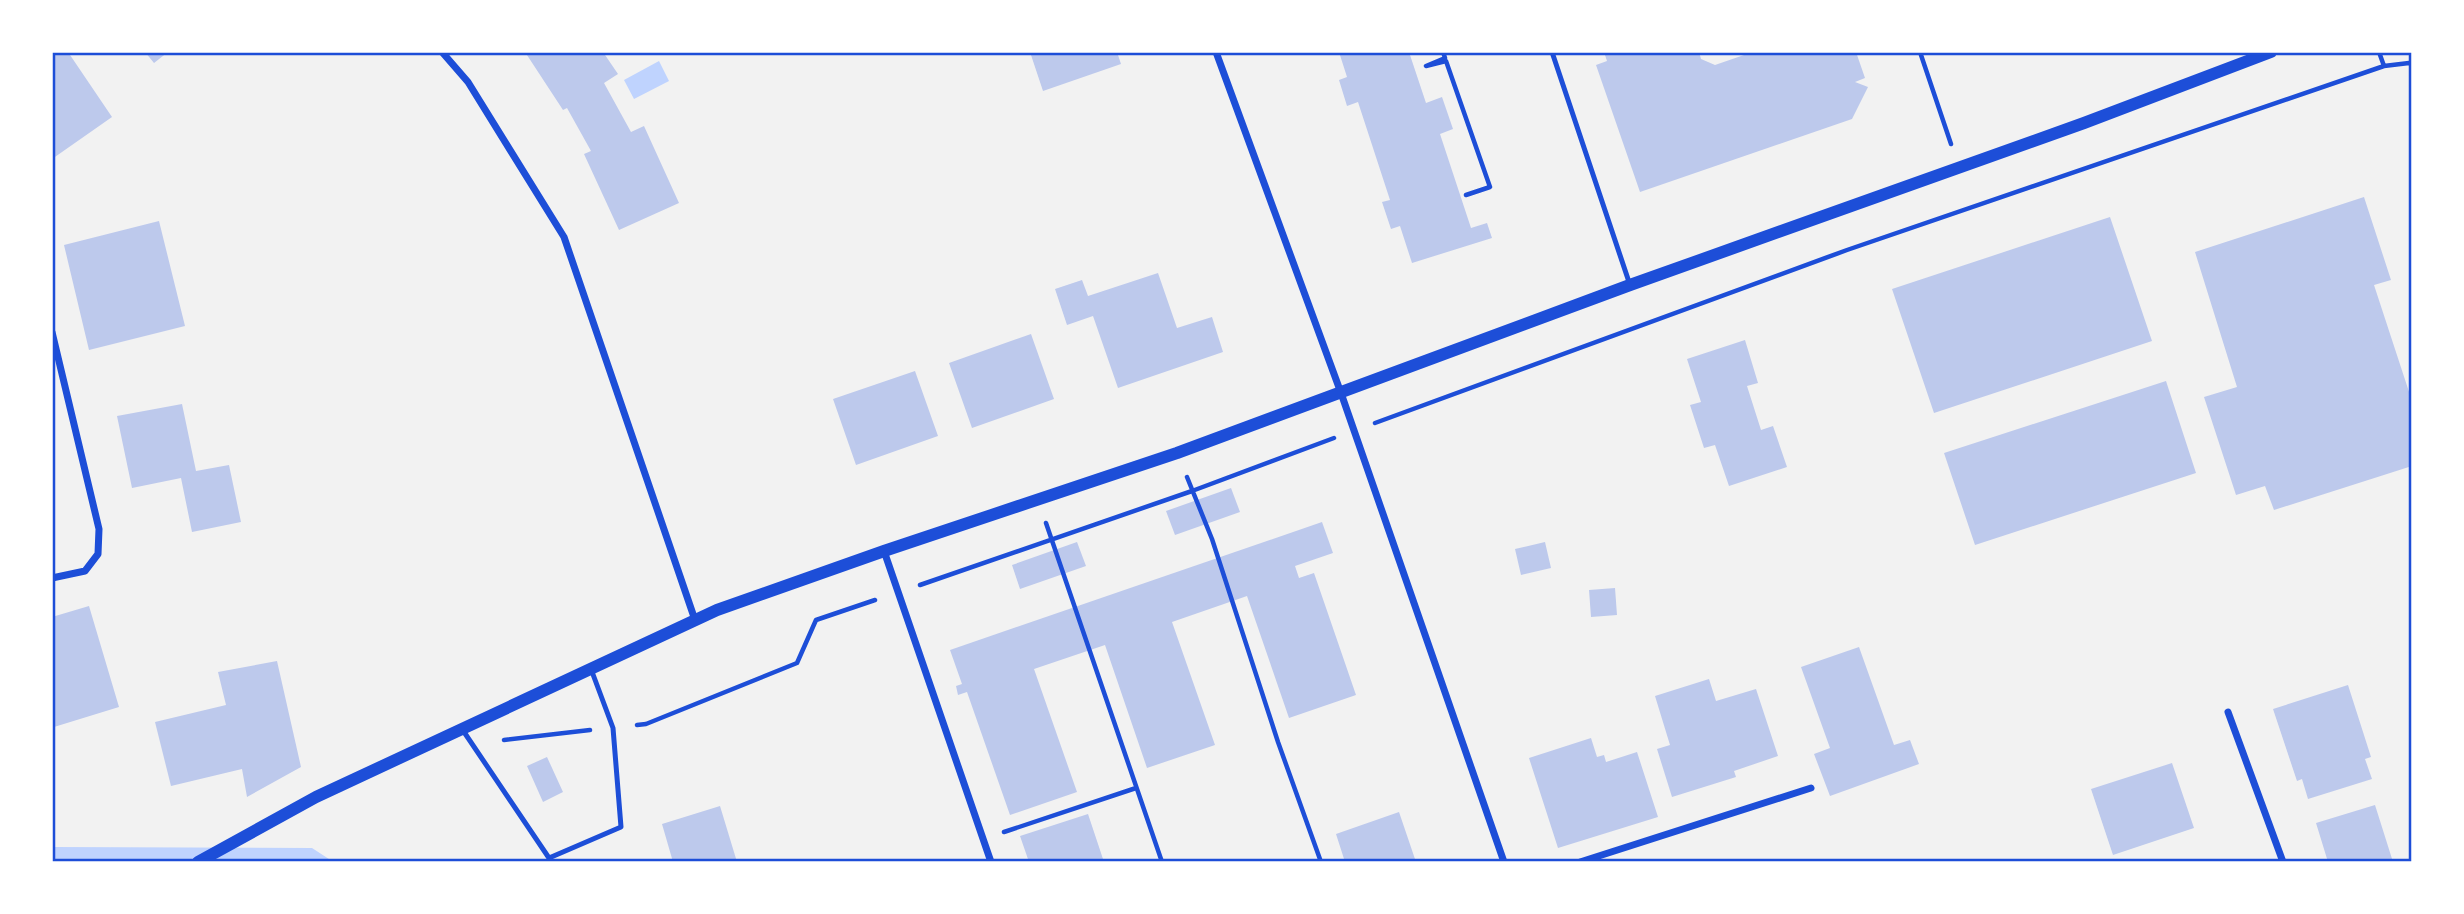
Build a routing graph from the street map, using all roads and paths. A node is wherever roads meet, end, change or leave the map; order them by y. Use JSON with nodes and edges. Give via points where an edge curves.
{"nodes":[{"id":1,"x":442,"y":52,"type":"edge"},
{"id":2,"x":1216,"y":52,"type":"edge"},
{"id":3,"x":1443,"y":52,"type":"edge"},
{"id":4,"x":1552,"y":52,"type":"edge"},
{"id":5,"x":1920,"y":52,"type":"edge"},
{"id":6,"x":2271,"y":52,"type":"edge"},
{"id":7,"x":2379,"y":52,"type":"edge"},
{"id":8,"x":2412,"y":65,"type":"edge"},
{"id":9,"x":2384,"y":66,"type":"junction"},
{"id":10,"x":1959,"y":167,"type":"junction"},
{"id":11,"x":1466,"y":195,"type":"dead end"},
{"id":12,"x":1630,"y":285,"type":"junction"},
{"id":13,"x":52,"y":332,"type":"edge"},
{"id":14,"x":1341,"y":393,"type":"junction"},
{"id":15,"x":1354,"y":430,"type":"junction"},
{"id":16,"x":1177,"y":453,"type":"junction"},
{"id":17,"x":1192,"y":491,"type":"junction"},
{"id":18,"x":1038,"y":499,"type":"junction"},
{"id":19,"x":1052,"y":540,"type":"junction"},
{"id":20,"x":884,"y":551,"type":"junction"},
{"id":21,"x":52,"y":578,"type":"edge"},
{"id":22,"x":899,"y":593,"type":"junction"},
{"id":23,"x":695,"y":620,"type":"junction"},
{"id":24,"x":591,"y":668,"type":"junction"},
{"id":25,"x":2228,"y":712,"type":"dead end"},
{"id":26,"x":613,"y":728,"type":"junction"},
{"id":27,"x":462,"y":729,"type":"junction"},
{"id":28,"x":477,"y":752,"type":"junction"},
{"id":29,"x":1136,"y":788,"type":"junction"},
{"id":30,"x":1811,"y":789,"type":"dead end"},
{"id":31,"x":983,"y":839,"type":"junction"},
{"id":32,"x":198,"y":862,"type":"edge"},
{"id":33,"x":991,"y":862,"type":"edge"},
{"id":34,"x":1162,"y":862,"type":"edge"},
{"id":35,"x":1321,"y":862,"type":"edge"},
{"id":36,"x":1504,"y":862,"type":"edge"},
{"id":37,"x":1580,"y":862,"type":"edge"},
{"id":38,"x":2283,"y":862,"type":"edge"}],
"edges":[{"from":1,"to":23,"type":"street","via":[[468,82],[564,237]]},
{"from":2,"to":14,"type":"street"},
{"from":3,"to":11,"type":"path","via":[[1445,58],[1426,66],[1446,61],[1490,187]]},
{"from":4,"to":12,"type":"lane"},
{"from":5,"to":10,"type":"path"},
{"from":6,"to":10,"type":"street"},
{"from":7,"to":9,"type":"path"},
{"from":8,"to":9,"type":"path"},
{"from":9,"to":15,"type":"path","via":[[1847,250]]},
{"from":10,"to":12,"type":"street"},
{"from":12,"to":14,"type":"street"},
{"from":13,"to":21,"type":"street","via":[[99,529],[98,554],[85,571]]},
{"from":14,"to":15,"type":"street"},
{"from":14,"to":16,"type":"street"},
{"from":15,"to":17,"type":"path"},
{"from":15,"to":36,"type":"street"},
{"from":16,"to":17,"type":"path"},
{"from":16,"to":18,"type":"street"},
{"from":17,"to":19,"type":"path"},
{"from":17,"to":35,"type":"path"},
{"from":18,"to":19,"type":"path"},
{"from":18,"to":20,"type":"street"},
{"from":19,"to":22,"type":"path"},
{"from":19,"to":29,"type":"path"},
{"from":20,"to":22,"type":"street"},
{"from":20,"to":23,"type":"street"},
{"from":22,"to":26,"type":"path","via":[[816,620],[797,663],[646,724]]},
{"from":22,"to":31,"type":"street"},
{"from":23,"to":24,"type":"street"},
{"from":24,"to":26,"type":"lane"},
{"from":24,"to":27,"type":"street"},
{"from":25,"to":38,"type":"street"},
{"from":26,"to":28,"type":"path","via":[[500,741]]},
{"from":26,"to":28,"type":"lane","via":[[621,827],[549,858]]},
{"from":27,"to":28,"type":"lane"},
{"from":27,"to":32,"type":"street","via":[[316,797]]},
{"from":29,"to":31,"type":"path"},
{"from":29,"to":34,"type":"path"},
{"from":30,"to":37,"type":"street"},
{"from":31,"to":33,"type":"street"}]}
